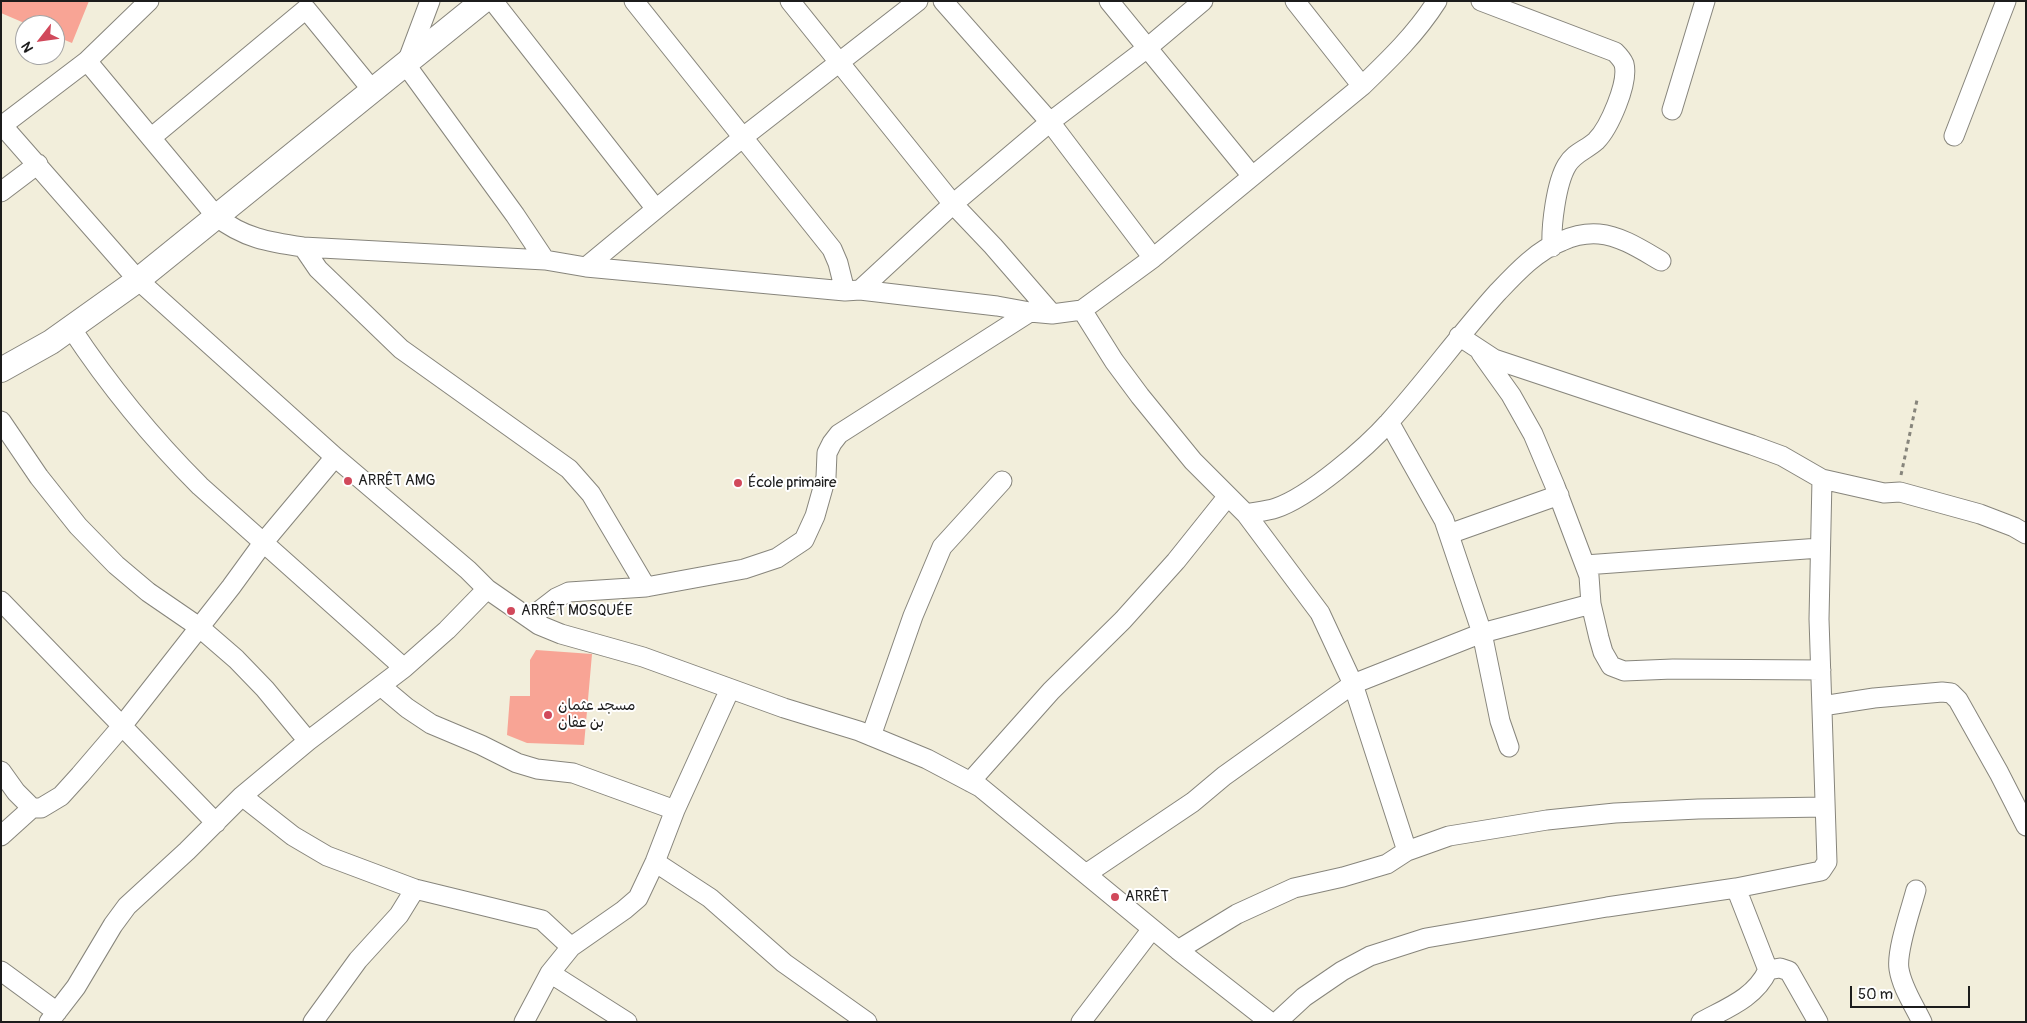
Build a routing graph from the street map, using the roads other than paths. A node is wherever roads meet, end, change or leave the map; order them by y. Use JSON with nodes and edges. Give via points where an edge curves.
{"nodes":[{"id":1,"x":149,"y":1,"type":"edge"},
{"id":2,"x":483,"y":1,"type":"edge"},
{"id":3,"x":493,"y":1,"type":"edge"},
{"id":4,"x":634,"y":1,"type":"edge"},
{"id":5,"x":790,"y":1,"type":"edge"},
{"id":6,"x":918,"y":1,"type":"edge"},
{"id":7,"x":943,"y":1,"type":"edge"},
{"id":8,"x":1108,"y":1,"type":"edge"},
{"id":9,"x":1203,"y":1,"type":"edge"},
{"id":10,"x":1295,"y":1,"type":"edge"},
{"id":11,"x":1437,"y":1,"type":"edge"},
{"id":12,"x":1481,"y":1,"type":"edge"},
{"id":13,"x":1705,"y":1,"type":"edge"},
{"id":14,"x":2006,"y":1,"type":"edge"},
{"id":15,"x":428,"y":3,"type":"edge"},
{"id":16,"x":303,"y":5,"type":"edge"},
{"id":17,"x":1146,"y":49,"type":"junction"},
{"id":18,"x":87,"y":61,"type":"junction"},
{"id":19,"x":840,"y":62,"type":"junction"},
{"id":20,"x":406,"y":65,"type":"junction"},
{"id":21,"x":1362,"y":86,"type":"junction"},
{"id":22,"x":373,"y":92,"type":"junction"},
{"id":23,"x":1672,"y":110,"type":"dead end"},
{"id":24,"x":1050,"y":122,"type":"junction"},
{"id":25,"x":2,"y":124,"type":"edge"},
{"id":26,"x":1954,"y":136,"type":"dead end"},
{"id":27,"x":152,"y":137,"type":"junction"},
{"id":28,"x":742,"y":138,"type":"junction"},
{"id":29,"x":38,"y":164,"type":"junction"},
{"id":30,"x":1252,"y":176,"type":"junction"},
{"id":31,"x":1,"y":192,"type":"edge"},
{"id":32,"x":953,"y":204,"type":"junction"},
{"id":33,"x":656,"y":209,"type":"junction"},
{"id":34,"x":216,"y":216,"type":"junction"},
{"id":35,"x":1552,"y":246,"type":"junction"},
{"id":36,"x":303,"y":247,"type":"junction"},
{"id":37,"x":1153,"y":258,"type":"junction"},
{"id":38,"x":545,"y":260,"type":"junction"},
{"id":39,"x":1661,"y":260,"type":"dead end"},
{"id":40,"x":586,"y":267,"type":"junction"},
{"id":41,"x":138,"y":280,"type":"junction"},
{"id":42,"x":853,"y":291,"type":"junction"},
{"id":43,"x":1082,"y":310,"type":"junction"},
{"id":44,"x":1030,"y":312,"type":"junction"},
{"id":45,"x":1052,"y":314,"type":"junction"},
{"id":46,"x":71,"y":328,"type":"junction"},
{"id":47,"x":1460,"y":336,"type":"junction"},
{"id":48,"x":1478,"y":350,"type":"junction"},
{"id":49,"x":1,"y":370,"type":"edge"},
{"id":50,"x":1,"y":421,"type":"edge"},
{"id":51,"x":1389,"y":422,"type":"junction"},
{"id":52,"x":335,"y":457,"type":"junction"},
{"id":53,"x":1822,"y":479,"type":"junction"},
{"id":54,"x":1002,"y":481,"type":"dead end"},
{"id":55,"x":1559,"y":495,"type":"junction"},
{"id":56,"x":1228,"y":496,"type":"junction"},
{"id":57,"x":1246,"y":514,"type":"junction"},
{"id":58,"x":1449,"y":534,"type":"junction"},
{"id":59,"x":2026,"y":534,"type":"edge"},
{"id":60,"x":263,"y":543,"type":"junction"},
{"id":61,"x":1820,"y":548,"type":"junction"},
{"id":62,"x":1585,"y":565,"type":"junction"},
{"id":63,"x":646,"y":588,"type":"junction"},
{"id":64,"x":488,"y":589,"type":"junction"},
{"id":65,"x":1,"y":601,"type":"edge"},
{"id":66,"x":1591,"y":604,"type":"junction"},
{"id":67,"x":530,"y":618,"type":"junction"},
{"id":68,"x":199,"y":627,"type":"junction"},
{"id":69,"x":1482,"y":634,"type":"junction"},
{"id":70,"x":404,"y":668,"type":"junction"},
{"id":71,"x":1821,"y":670,"type":"junction"},
{"id":72,"x":1353,"y":684,"type":"junction"},
{"id":73,"x":382,"y":687,"type":"junction"},
{"id":74,"x":730,"y":689,"type":"junction"},
{"id":75,"x":1822,"y":706,"type":"junction"},
{"id":76,"x":122,"y":726,"type":"junction"},
{"id":77,"x":871,"y":736,"type":"junction"},
{"id":78,"x":308,"y":741,"type":"junction"},
{"id":79,"x":1509,"y":747,"type":"dead end"},
{"id":80,"x":1,"y":771,"type":"edge"},
{"id":81,"x":970,"y":782,"type":"junction"},
{"id":82,"x":242,"y":796,"type":"junction"},
{"id":83,"x":1826,"y":807,"type":"junction"},
{"id":84,"x":32,"y":808,"type":"junction"},
{"id":85,"x":675,"y":810,"type":"junction"},
{"id":86,"x":216,"y":823,"type":"junction"},
{"id":87,"x":2026,"y":826,"type":"edge"},
{"id":88,"x":1,"y":836,"type":"edge"},
{"id":89,"x":1407,"y":851,"type":"junction"},
{"id":90,"x":656,"y":862,"type":"junction"},
{"id":91,"x":1086,"y":874,"type":"junction"},
{"id":92,"x":1736,"y":888,"type":"junction"},
{"id":93,"x":415,"y":889,"type":"junction"},
{"id":94,"x":1916,"y":890,"type":"dead end"},
{"id":95,"x":1152,"y":929,"type":"junction"},
{"id":96,"x":571,"y":947,"type":"junction"},
{"id":97,"x":1178,"y":950,"type":"junction"},
{"id":98,"x":1768,"y":970,"type":"junction"},
{"id":99,"x":1,"y":971,"type":"edge"},
{"id":100,"x":550,"y":974,"type":"junction"},
{"id":101,"x":53,"y":1017,"type":"edge"},
{"id":102,"x":313,"y":1022,"type":"edge"},
{"id":103,"x":524,"y":1022,"type":"edge"},
{"id":104,"x":627,"y":1022,"type":"edge"},
{"id":105,"x":867,"y":1022,"type":"edge"},
{"id":106,"x":1081,"y":1022,"type":"edge"},
{"id":107,"x":1270,"y":1022,"type":"edge"},
{"id":108,"x":1277,"y":1022,"type":"edge"},
{"id":109,"x":1701,"y":1022,"type":"edge"},
{"id":110,"x":1818,"y":1022,"type":"edge"},
{"id":111,"x":1922,"y":1022,"type":"edge"}],
"edges":[{"from":1,"to":18,"type":"street"},
{"from":2,"to":20,"type":"main road"},
{"from":3,"to":33,"type":"street"},
{"from":4,"to":28,"type":"street"},
{"from":5,"to":19,"type":"street"},
{"from":6,"to":19,"type":"street"},
{"from":7,"to":24,"type":"street"},
{"from":8,"to":17,"type":"street"},
{"from":9,"to":17,"type":"street"},
{"from":10,"to":21,"type":"street"},
{"from":11,"to":21,"type":"street","via":[[1418,29]]},
{"from":12,"to":35,"type":"street","via":[[1615,52],[1625,66],[1624,80],[1609,125],[1597,140],[1571,159],[1562,174],[1551,227]]},
{"from":13,"to":23,"type":"street"},
{"from":14,"to":26,"type":"street"},
{"from":15,"to":20,"type":"street"},
{"from":16,"to":22,"type":"street"},
{"from":16,"to":27,"type":"street"},
{"from":17,"to":24,"type":"street"},
{"from":17,"to":30,"type":"street"},
{"from":18,"to":25,"type":"street"},
{"from":18,"to":27,"type":"street"},
{"from":19,"to":28,"type":"street"},
{"from":19,"to":32,"type":"street"},
{"from":20,"to":22,"type":"main road"},
{"from":20,"to":38,"type":"street"},
{"from":21,"to":30,"type":"street"},
{"from":22,"to":34,"type":"main road"},
{"from":24,"to":32,"type":"street"},
{"from":24,"to":37,"type":"street"},
{"from":25,"to":29,"type":"street"},
{"from":27,"to":34,"type":"street"},
{"from":28,"to":33,"type":"street"},
{"from":28,"to":42,"type":"street","via":[[832,249]]},
{"from":29,"to":31,"type":"street"},
{"from":29,"to":41,"type":"street"},
{"from":30,"to":37,"type":"street"},
{"from":32,"to":42,"type":"street"},
{"from":32,"to":45,"type":"street"},
{"from":33,"to":40,"type":"street"},
{"from":34,"to":36,"type":"street","via":[[246,235]]},
{"from":34,"to":41,"type":"main road"},
{"from":35,"to":39,"type":"street","via":[[1561,241],[1599,234],[1627,242]]},
{"from":35,"to":47,"type":"street","via":[[1514,276]]},
{"from":36,"to":38,"type":"street"},
{"from":36,"to":63,"type":"street","via":[[318,269],[402,348],[569,469],[591,494]]},
{"from":37,"to":43,"type":"street"},
{"from":38,"to":40,"type":"street"},
{"from":40,"to":42,"type":"street"},
{"from":41,"to":46,"type":"main road"},
{"from":41,"to":52,"type":"street"},
{"from":42,"to":44,"type":"street"},
{"from":43,"to":45,"type":"street"},
{"from":43,"to":56,"type":"street","via":[[1140,396],[1193,461]]},
{"from":44,"to":45,"type":"street"},
{"from":44,"to":63,"type":"street","via":[[839,434],[827,454],[826,477],[804,540],[777,558]]},
{"from":46,"to":49,"type":"main road"},
{"from":46,"to":60,"type":"street","via":[[96,365],[177,463]]},
{"from":47,"to":48,"type":"street"},
{"from":47,"to":51,"type":"street"},
{"from":48,"to":53,"type":"street","via":[[1494,359],[1760,447]]},
{"from":48,"to":55,"type":"street","via":[[1511,395],[1533,434]]},
{"from":50,"to":68,"type":"street","via":[[78,526],[148,592]]},
{"from":51,"to":57,"type":"street","via":[[1309,492],[1276,508]]},
{"from":51,"to":58,"type":"street"},
{"from":52,"to":60,"type":"street"},
{"from":52,"to":64,"type":"street"},
{"from":53,"to":59,"type":"street","via":[[1884,494],[1900,492],[1980,514]]},
{"from":53,"to":61,"type":"street"},
{"from":54,"to":77,"type":"street","via":[[942,547],[913,616]]},
{"from":55,"to":58,"type":"street"},
{"from":55,"to":62,"type":"street"},
{"from":56,"to":57,"type":"street"},
{"from":56,"to":81,"type":"street","via":[[1123,620],[1051,691]]},
{"from":57,"to":72,"type":"street","via":[[1320,613]]},
{"from":58,"to":69,"type":"street"},
{"from":60,"to":68,"type":"street"},
{"from":60,"to":70,"type":"street"},
{"from":61,"to":62,"type":"street"},
{"from":61,"to":71,"type":"street"},
{"from":62,"to":66,"type":"street"},
{"from":63,"to":67,"type":"street","via":[[568,592]]},
{"from":64,"to":67,"type":"street"},
{"from":64,"to":70,"type":"street"},
{"from":65,"to":76,"type":"street"},
{"from":66,"to":69,"type":"street"},
{"from":66,"to":71,"type":"street","via":[[1603,652],[1611,666],[1624,671]]},
{"from":67,"to":74,"type":"street","via":[[561,634],[643,657]]},
{"from":68,"to":76,"type":"street"},
{"from":68,"to":78,"type":"street","via":[[265,689]]},
{"from":69,"to":72,"type":"street"},
{"from":69,"to":79,"type":"street","via":[[1500,721]]},
{"from":70,"to":73,"type":"street"},
{"from":71,"to":75,"type":"street"},
{"from":72,"to":89,"type":"street"},
{"from":72,"to":91,"type":"street","via":[[1192,802]]},
{"from":73,"to":78,"type":"street"},
{"from":73,"to":85,"type":"street","via":[[431,724],[517,763],[573,773]]},
{"from":74,"to":77,"type":"street"},
{"from":74,"to":85,"type":"street"},
{"from":75,"to":83,"type":"street"},
{"from":75,"to":87,"type":"street","via":[[1906,695],[1952,693]]},
{"from":76,"to":84,"type":"street","via":[[61,796],[42,808]]},
{"from":76,"to":86,"type":"street"},
{"from":77,"to":81,"type":"street","via":[[927,759]]},
{"from":78,"to":82,"type":"street"},
{"from":80,"to":84,"type":"street"},
{"from":81,"to":91,"type":"street"},
{"from":82,"to":86,"type":"street"},
{"from":82,"to":93,"type":"street","via":[[293,836],[327,856]]},
{"from":83,"to":89,"type":"street","via":[[1698,809],[1576,817],[1449,836]]},
{"from":83,"to":92,"type":"street","via":[[1827,862],[1821,871]]},
{"from":84,"to":88,"type":"street"},
{"from":85,"to":90,"type":"street"},
{"from":86,"to":101,"type":"street","via":[[127,906]]},
{"from":89,"to":97,"type":"street","via":[[1387,864],[1294,888],[1237,914]]},
{"from":90,"to":96,"type":"street","via":[[638,898]]},
{"from":90,"to":105,"type":"street","via":[[710,898],[784,963]]},
{"from":91,"to":95,"type":"street"},
{"from":92,"to":98,"type":"street"},
{"from":92,"to":108,"type":"street","via":[[1426,938],[1370,956],[1342,971],[1304,997]]},
{"from":93,"to":96,"type":"street","via":[[542,920]]},
{"from":93,"to":102,"type":"street","via":[[399,915],[358,960]]},
{"from":94,"to":111,"type":"street","via":[[1898,968]]},
{"from":95,"to":97,"type":"street"},
{"from":95,"to":106,"type":"street"},
{"from":96,"to":100,"type":"street"},
{"from":97,"to":107,"type":"street"},
{"from":98,"to":109,"type":"street","via":[[1762,983],[1741,1002]]},
{"from":98,"to":110,"type":"street","via":[[1780,968],[1789,971]]},
{"from":99,"to":101,"type":"street"},
{"from":100,"to":103,"type":"street"},
{"from":100,"to":104,"type":"street"}]}
